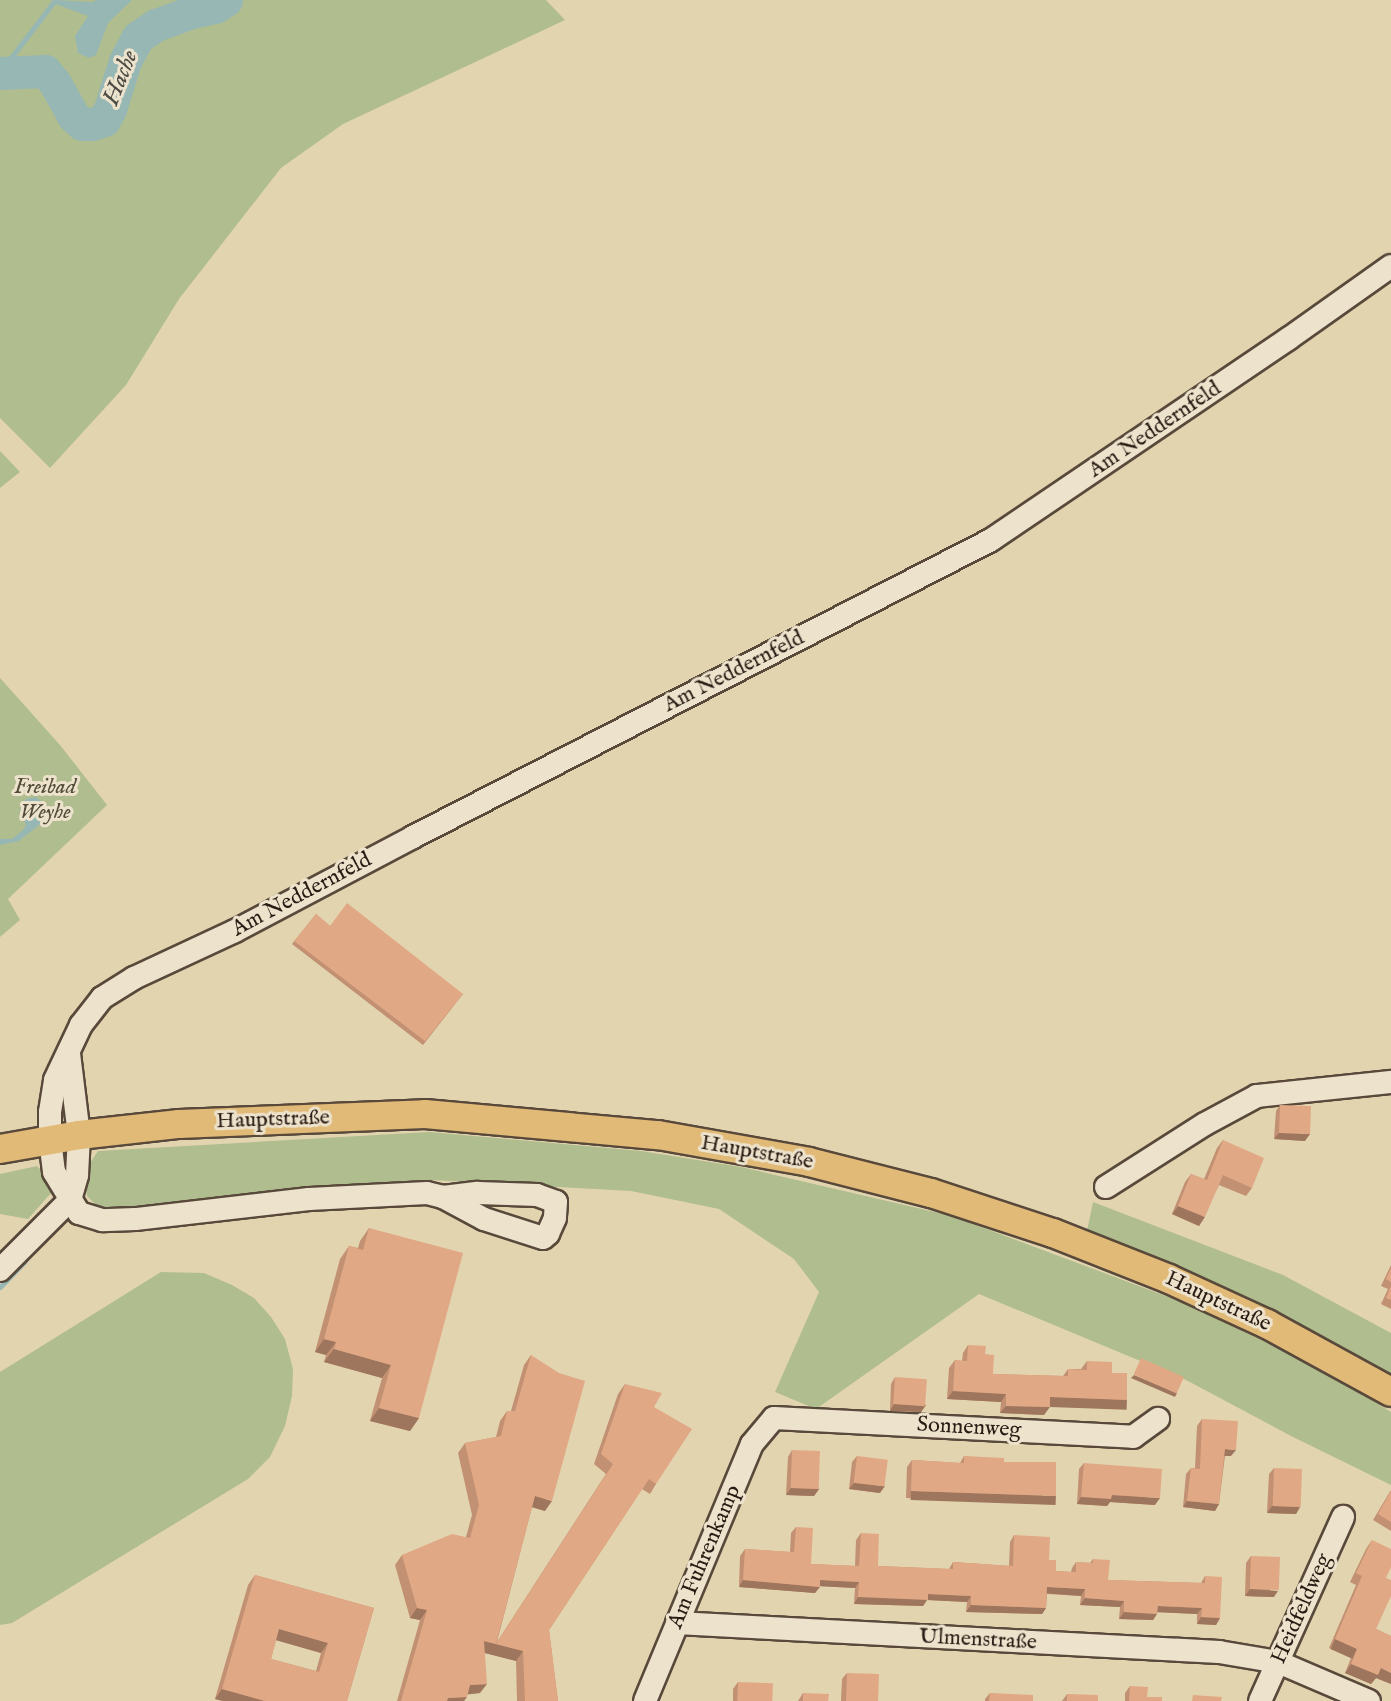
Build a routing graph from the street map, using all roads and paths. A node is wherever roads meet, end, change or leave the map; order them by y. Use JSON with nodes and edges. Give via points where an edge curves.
{"nodes":[{"id":1,"x":1391,"y":266,"type":"edge"},
{"id":2,"x":69,"y":1051,"type":"junction"},
{"id":3,"x":1391,"y":1082,"type":"edge"},
{"id":4,"x":79,"y":1135,"type":"junction"},
{"id":5,"x":50,"y":1139,"type":"junction"},
{"id":6,"x":0,"y":1149,"type":"edge"},
{"id":7,"x":1106,"y":1187,"type":"dead end"},
{"id":8,"x":443,"y":1197,"type":"dead end"},
{"id":9,"x":70,"y":1200,"type":"junction"},
{"id":10,"x":0,"y":1270,"type":"edge"},
{"id":11,"x":1391,"y":1392,"type":"edge"},
{"id":12,"x":774,"y":1418,"type":"joint"},
{"id":13,"x":1158,"y":1419,"type":"dead end"},
{"id":14,"x":1343,"y":1517,"type":"dead end"},
{"id":15,"x":677,"y":1623,"type":"junction"},
{"id":16,"x":1278,"y":1662,"type":"junction"},
{"id":17,"x":645,"y":1701,"type":"edge"},
{"id":18,"x":1260,"y":1701,"type":"edge"},
{"id":19,"x":1369,"y":1701,"type":"edge"}],
"edges":[{"from":1,"to":2,"type":"street","name":"Am Neddernfeld","via":[[991,540],[235,931],[134,978],[102,998],[81,1025]]},
{"from":2,"to":4,"type":"street"},
{"from":2,"to":5,"type":"street","name":"Am Neddernfeld","via":[[55,1080]]},
{"from":3,"to":7,"type":"street","via":[[1257,1096]]},
{"from":4,"to":5,"type":"main road","name":"Hauptstraße"},
{"from":4,"to":9,"type":"street","via":[[78,1175]]},
{"from":4,"to":11,"type":"main road","name":"Hauptstraße","via":[[179,1124],[425,1114],[658,1136],[809,1162],[931,1193],[1053,1233],[1267,1324]]},
{"from":5,"to":6,"type":"main road","name":"Hauptstraße"},
{"from":5,"to":9,"type":"street","via":[[54,1172]]},
{"from":8,"to":9,"type":"street","via":[[427,1194],[309,1199],[102,1220],[79,1213]]},
{"from":9,"to":10,"type":"street"},
{"from":12,"to":13,"type":"street","name":"Sonnenweg","via":[[1133,1437]]},
{"from":12,"to":15,"type":"street","name":"Am Fuhrenkamp","via":[[752,1444]]},
{"from":14,"to":16,"type":"street","name":"Heidfeldweg"},
{"from":15,"to":16,"type":"street","name":"Ulmenstraße","via":[[1219,1652]]},
{"from":15,"to":17,"type":"street","name":"Am Fuhrenkamp"},
{"from":16,"to":18,"type":"street","name":"Heidfeldweg"},
{"from":16,"to":19,"type":"street","name":"Ulmenstraße"}]}
